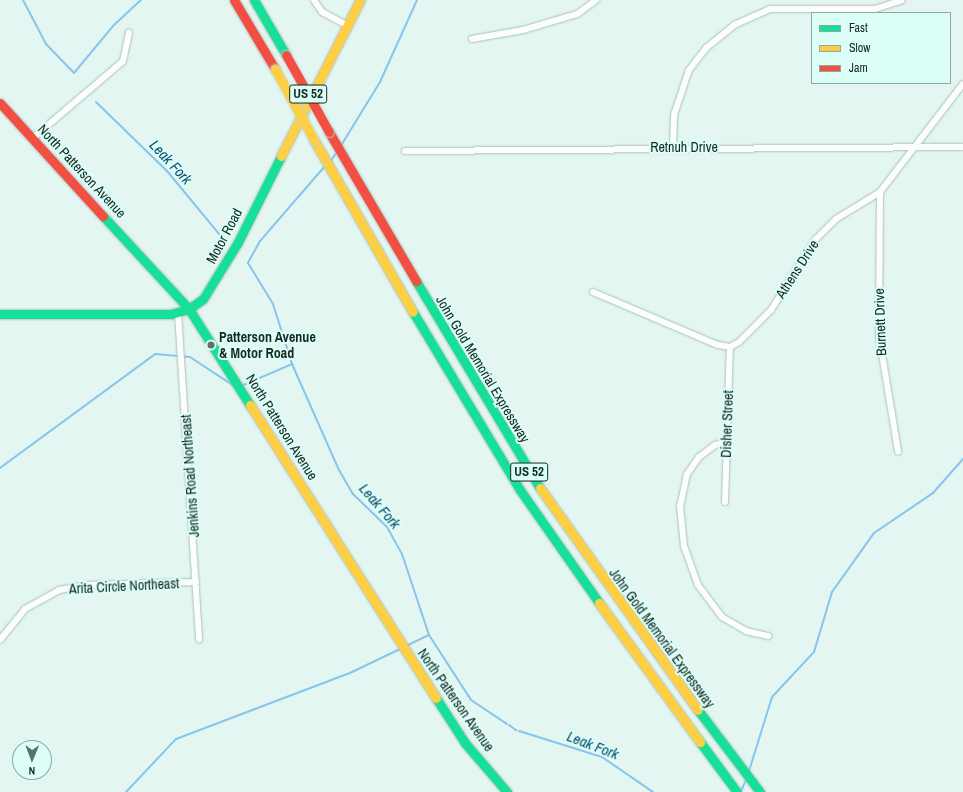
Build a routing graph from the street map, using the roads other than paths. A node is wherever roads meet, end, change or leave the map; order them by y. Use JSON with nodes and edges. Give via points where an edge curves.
{"nodes":[{"id":1,"x":234,"y":0,"type":"edge"},
{"id":2,"x":254,"y":0,"type":"edge"},
{"id":3,"x":314,"y":0,"type":"edge"},
{"id":4,"x":360,"y":0,"type":"edge"},
{"id":5,"x":596,"y":0,"type":"edge"},
{"id":6,"x":902,"y":0,"type":"edge"},
{"id":7,"x":346,"y":25,"type":"junction"},
{"id":8,"x":129,"y":33,"type":"dead end"},
{"id":9,"x":472,"y":39,"type":"dead end"},
{"id":10,"x":963,"y":84,"type":"edge"},
{"id":11,"x":0,"y":103,"type":"edge"},
{"id":12,"x":33,"y":138,"type":"junction"},
{"id":13,"x":673,"y":147,"type":"junction"},
{"id":14,"x":917,"y":147,"type":"junction"},
{"id":15,"x":963,"y":147,"type":"edge"},
{"id":16,"x":405,"y":151,"type":"dead end"},
{"id":17,"x":880,"y":192,"type":"junction"},
{"id":18,"x":593,"y":292,"type":"dead end"},
{"id":19,"x":189,"y":309,"type":"junction"},
{"id":20,"x":178,"y":313,"type":"junction"},
{"id":21,"x":0,"y":314,"type":"edge"},
{"id":22,"x":730,"y":347,"type":"junction"},
{"id":23,"x":726,"y":442,"type":"junction"},
{"id":24,"x":898,"y":451,"type":"dead end"},
{"id":25,"x":725,"y":502,"type":"dead end"},
{"id":26,"x":196,"y":582,"type":"junction"},
{"id":27,"x":768,"y":636,"type":"dead end"},
{"id":28,"x":200,"y":639,"type":"dead end"},
{"id":29,"x":0,"y":640,"type":"edge"},
{"id":30,"x":507,"y":792,"type":"edge"},
{"id":31,"x":737,"y":792,"type":"edge"},
{"id":32,"x":760,"y":792,"type":"edge"}],
"edges":[{"from":1,"to":31,"type":"main road","number":"US 52","bridge":true,"via":[[452,381],[520,490],[627,644]]},
{"from":2,"to":32,"type":"main road","name":"John Gold Memorial Expressway","number":"US 52","bridge":true,"via":[[418,289],[533,479],[632,622]]},
{"from":3,"to":7,"type":"street","via":[[322,12]]},
{"from":4,"to":7,"type":"main road","name":"Motor Road"},
{"from":5,"to":9,"type":"street","via":[[577,14],[523,30]]},
{"from":6,"to":13,"type":"street","via":[[876,9],[770,9],[734,25],[706,48],[689,70],[674,115]]},
{"from":7,"to":19,"type":"main road","name":"Motor Road","via":[[226,263],[208,293]]},
{"from":8,"to":12,"type":"street","via":[[123,61]]},
{"from":10,"to":14,"type":"street","name":"Athens Drive"},
{"from":11,"to":12,"type":"main road","name":"North Patterson Avenue"},
{"from":12,"to":19,"type":"main road","name":"North Patterson Avenue"},
{"from":13,"to":14,"type":"street","name":"Retnuh Drive"},
{"from":13,"to":16,"type":"street","name":"Retnuh Drive"},
{"from":14,"to":15,"type":"street","name":"Retnuh Drive"},
{"from":14,"to":17,"type":"street","name":"Athens Drive"},
{"from":17,"to":22,"type":"street","name":"Athens Drive","via":[[836,219],[815,240],[760,323]]},
{"from":17,"to":24,"type":"street","name":"Burnett Drive","via":[[879,336]]},
{"from":18,"to":22,"type":"street","via":[[718,345]]},
{"from":19,"to":20,"type":"main road","name":"Motor Road"},
{"from":19,"to":30,"type":"main road","name":"North Patterson Avenue","via":[[465,743]]},
{"from":20,"to":21,"type":"main road","name":"Motor Road"},
{"from":20,"to":26,"type":"street","name":"Jenkins Road Northeast"},
{"from":22,"to":23,"type":"street","name":"Disher Street"},
{"from":23,"to":25,"type":"street","name":"Disher Street"},
{"from":23,"to":27,"type":"street","via":[[715,445],[699,457],[687,474],[680,506],[684,546],[698,586],[722,617],[746,631]]},
{"from":26,"to":28,"type":"street","name":"Jenkins Road Northeast"},
{"from":26,"to":29,"type":"street","name":"Arita Circle Northeast","via":[[87,585],[60,590],[25,609]]}]}
